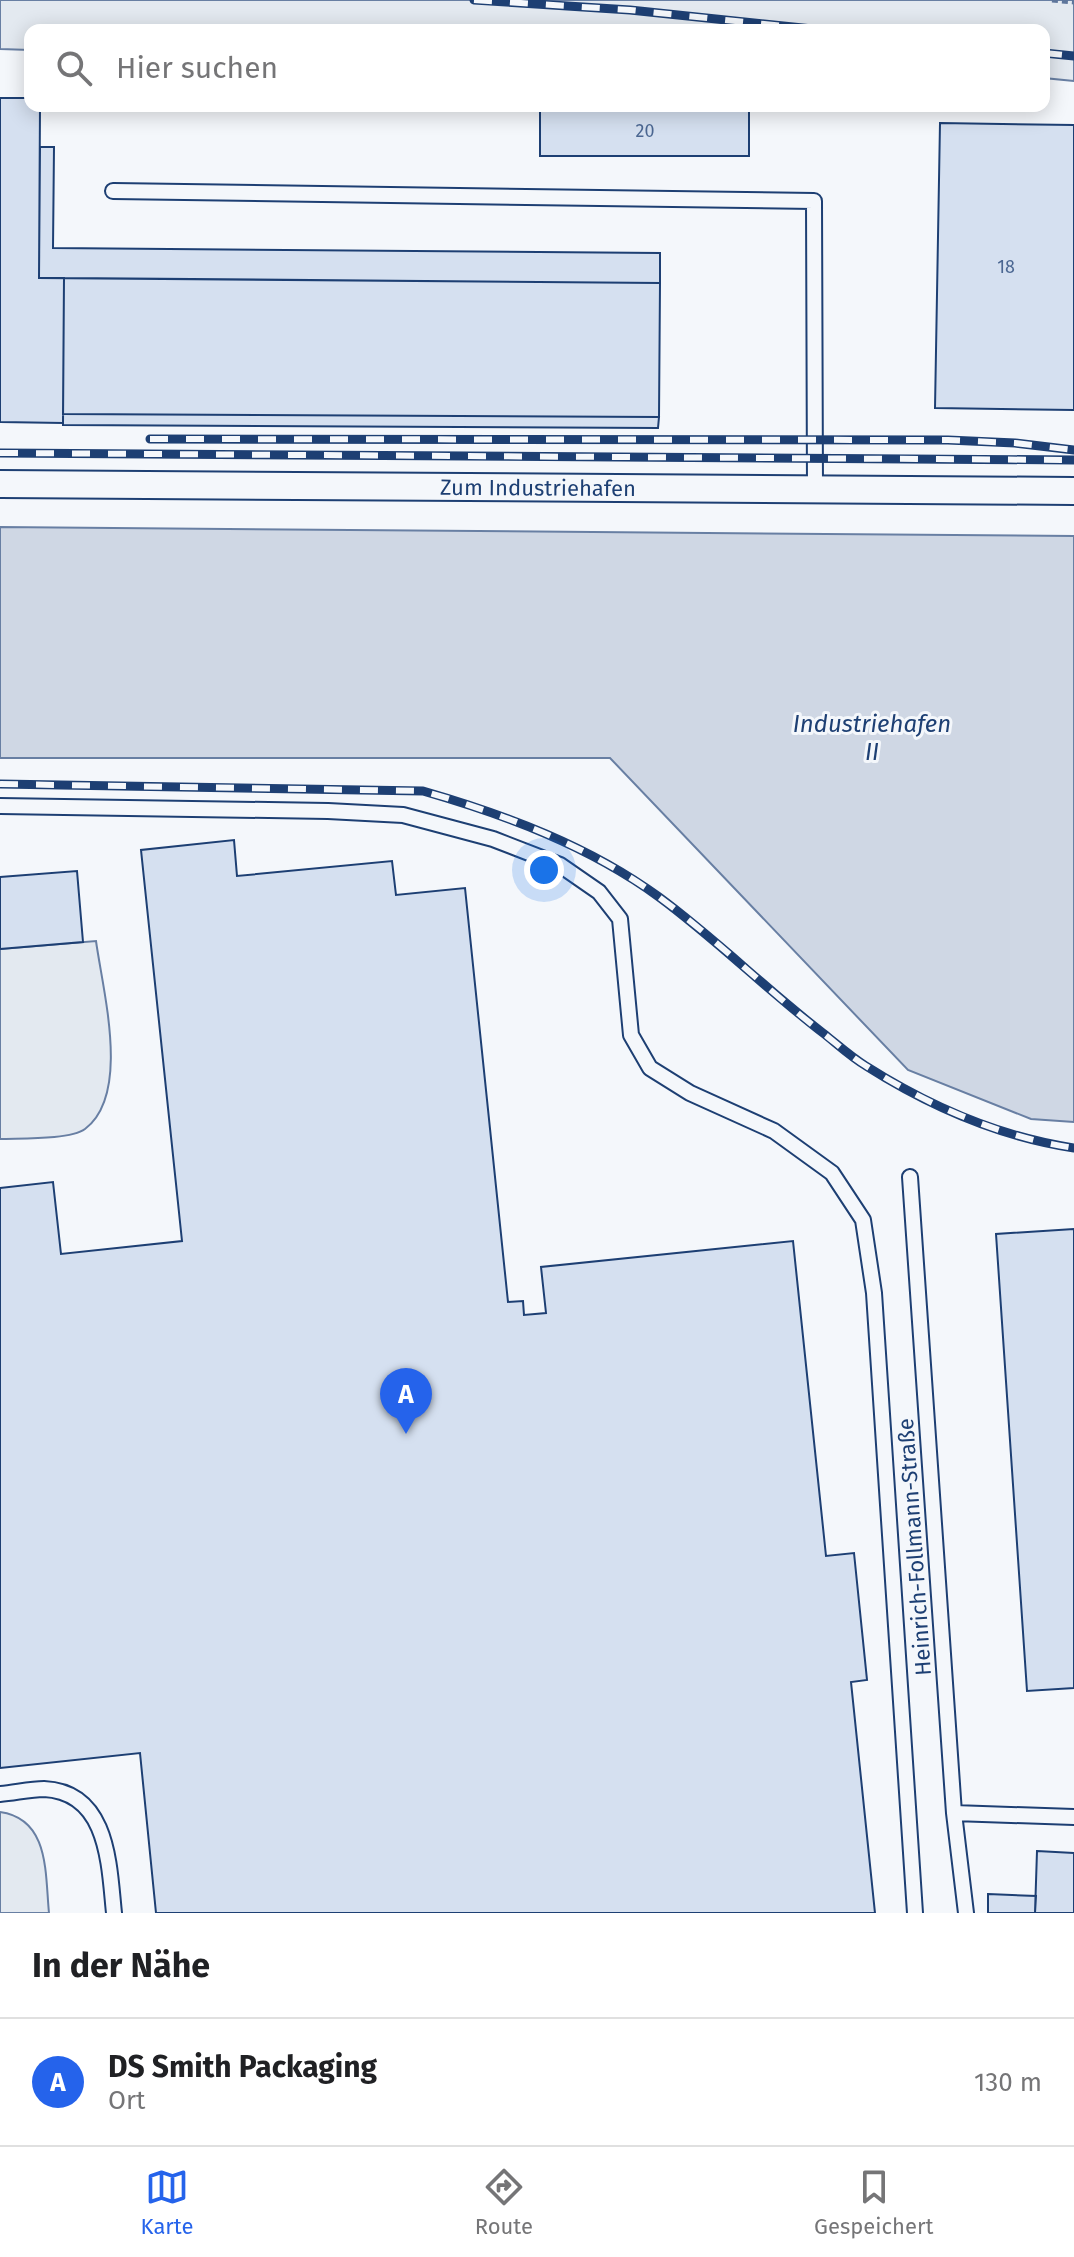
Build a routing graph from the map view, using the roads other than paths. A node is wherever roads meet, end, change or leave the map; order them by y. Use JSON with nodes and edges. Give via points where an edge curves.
{"nodes":[{"id":1,"x":113,"y":191,"type":"dead end"},
{"id":2,"x":0,"y":484,"type":"edge"},
{"id":3,"x":815,"y":489,"type":"junction"},
{"id":4,"x":1074,"y":491,"type":"edge"},
{"id":5,"x":0,"y":806,"type":"edge"},
{"id":6,"x":910,"y":1177,"type":"dead end"},
{"id":7,"x":0,"y":1794,"type":"edge"},
{"id":8,"x":954,"y":1813,"type":"junction"},
{"id":9,"x":1074,"y":1817,"type":"edge"},
{"id":10,"x":114,"y":1913,"type":"edge"},
{"id":11,"x":915,"y":1913,"type":"edge"},
{"id":12,"x":966,"y":1913,"type":"edge"}],
"edges":[{"from":1,"to":3,"type":"lane","via":[[814,201]]},
{"from":2,"to":3,"type":"street","name":"Zum Industriehafen"},
{"from":3,"to":4,"type":"street","name":"Zum Industriehafen"},
{"from":5,"to":11,"type":"lane","via":[[403,815],[493,839],[560,865],[599,892],[620,919],[631,1035],[650,1068],[690,1093],[774,1131],[832,1173],[863,1220],[874,1293]]},
{"from":6,"to":8,"type":"lane","name":"Heinrich-Follmann-Straße"},
{"from":7,"to":10,"type":"lane","via":[[45,1789],[64,1794],[91,1814],[105,1839]]},
{"from":8,"to":9,"type":"lane"},
{"from":8,"to":12,"type":"lane","name":"Heinrich-Follmann-Straße"}]}
